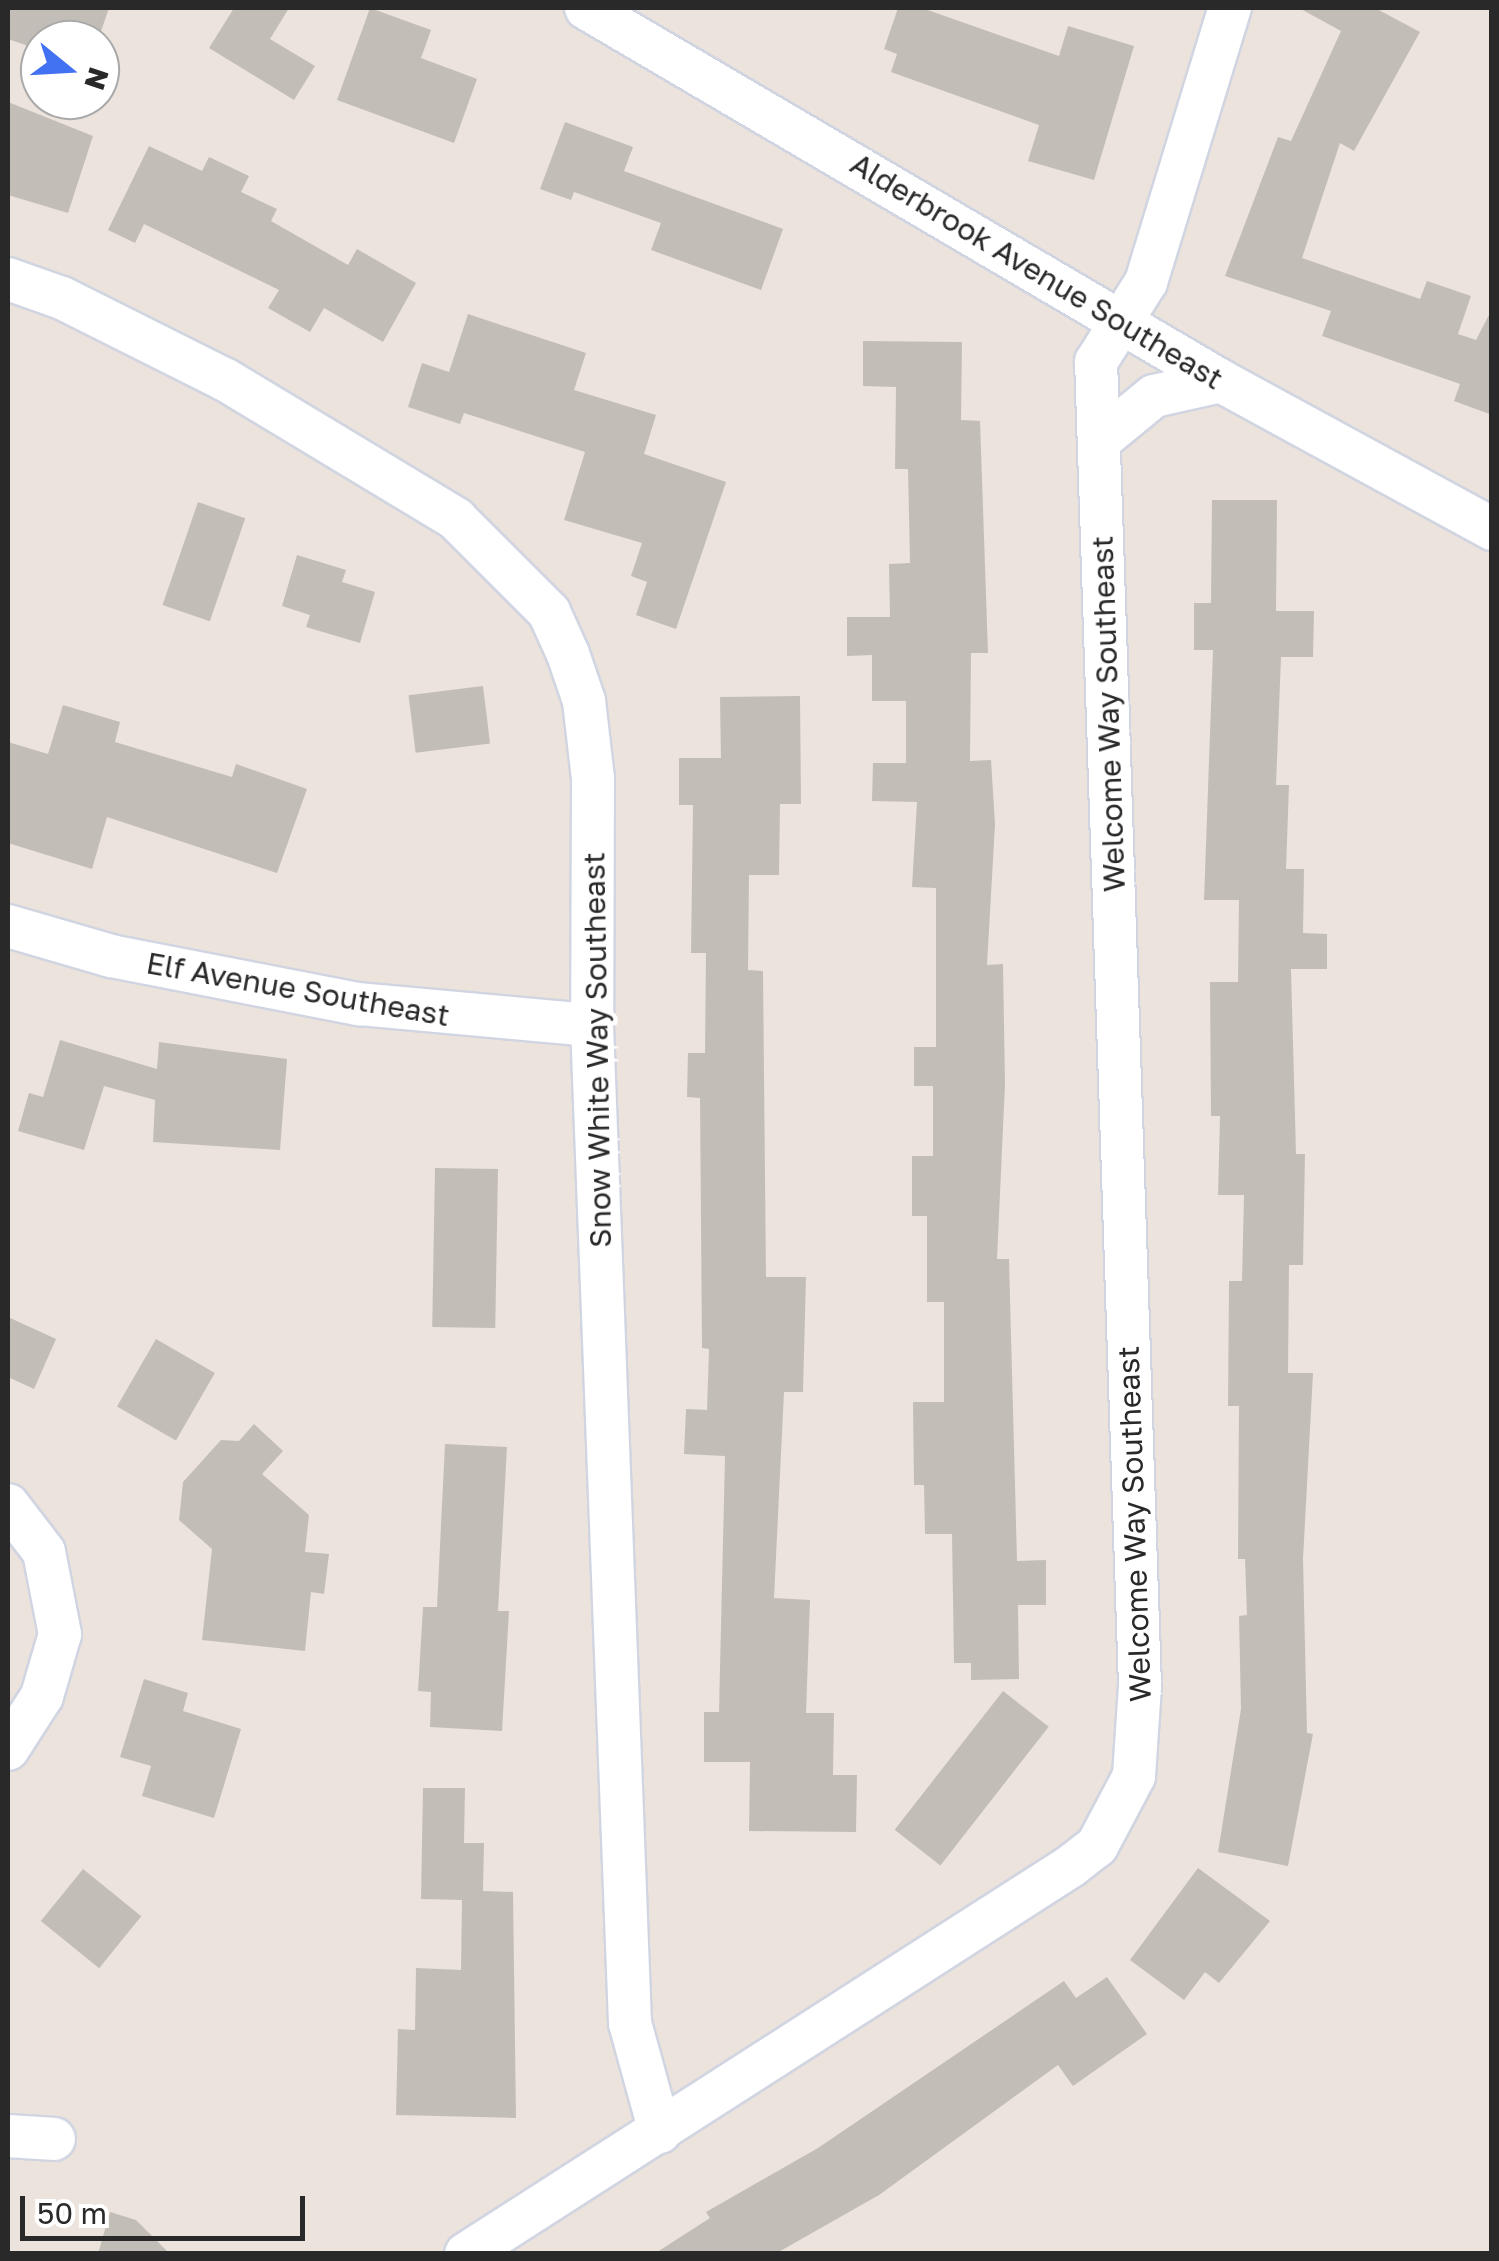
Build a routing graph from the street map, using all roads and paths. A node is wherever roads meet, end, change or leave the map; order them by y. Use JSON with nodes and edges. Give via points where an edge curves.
{"nodes":[{"id":1,"x":1230,"y":8,"type":"edge"},
{"id":2,"x":611,"y":13,"type":"edge"},
{"id":3,"x":8,"y":279,"type":"edge"},
{"id":4,"x":1124,"y":323,"type":"junction"},
{"id":5,"x":1221,"y":381,"type":"junction"},
{"id":6,"x":1099,"y":441,"type":"junction"},
{"id":7,"x":1492,"y":529,"type":"edge"},
{"id":8,"x":8,"y":926,"type":"edge"},
{"id":9,"x":592,"y":1025,"type":"junction"},
{"id":10,"x":8,"y":1506,"type":"edge"},
{"id":11,"x":8,"y":1749,"type":"edge"},
{"id":12,"x":660,"y":2132,"type":"junction"},
{"id":13,"x":8,"y":2136,"type":"edge"},
{"id":14,"x":54,"y":2140,"type":"dead end"},
{"id":15,"x":466,"y":2254,"type":"edge"}],
"edges":[{"from":1,"to":4,"type":"street","name":"Welcome Way Southeast","via":[[1146,282]]},
{"from":2,"to":4,"type":"street","name":"Alderbrook Avenue Southeast"},
{"from":3,"to":9,"type":"street","name":"Snow White Way Southeast","via":[[62,298],[226,380],[456,519],[549,612],[584,701],[593,778]]},
{"from":4,"to":5,"type":"street","name":"Alderbrook Avenue Southeast"},
{"from":4,"to":6,"type":"street","name":"Welcome Way Southeast","via":[[1096,362]]},
{"from":5,"to":6,"type":"street","via":[[1154,396]]},
{"from":5,"to":7,"type":"street","name":"Alderbrook Avenue Southeast"},
{"from":6,"to":12,"type":"street","name":"Welcome Way Southeast","via":[[1140,1686],[1134,1776],[1097,1846]]},
{"from":8,"to":9,"type":"street","name":"Elf Avenue Southeast","via":[[111,956],[359,1004]]},
{"from":9,"to":12,"type":"street","name":"Snow White Way Southeast","via":[[630,2023]]},
{"from":10,"to":11,"type":"street","via":[[44,1552],[60,1634],[42,1696]]},
{"from":12,"to":15,"type":"street","name":"Welcome Way Southeast"},
{"from":13,"to":14,"type":"street"}]}
